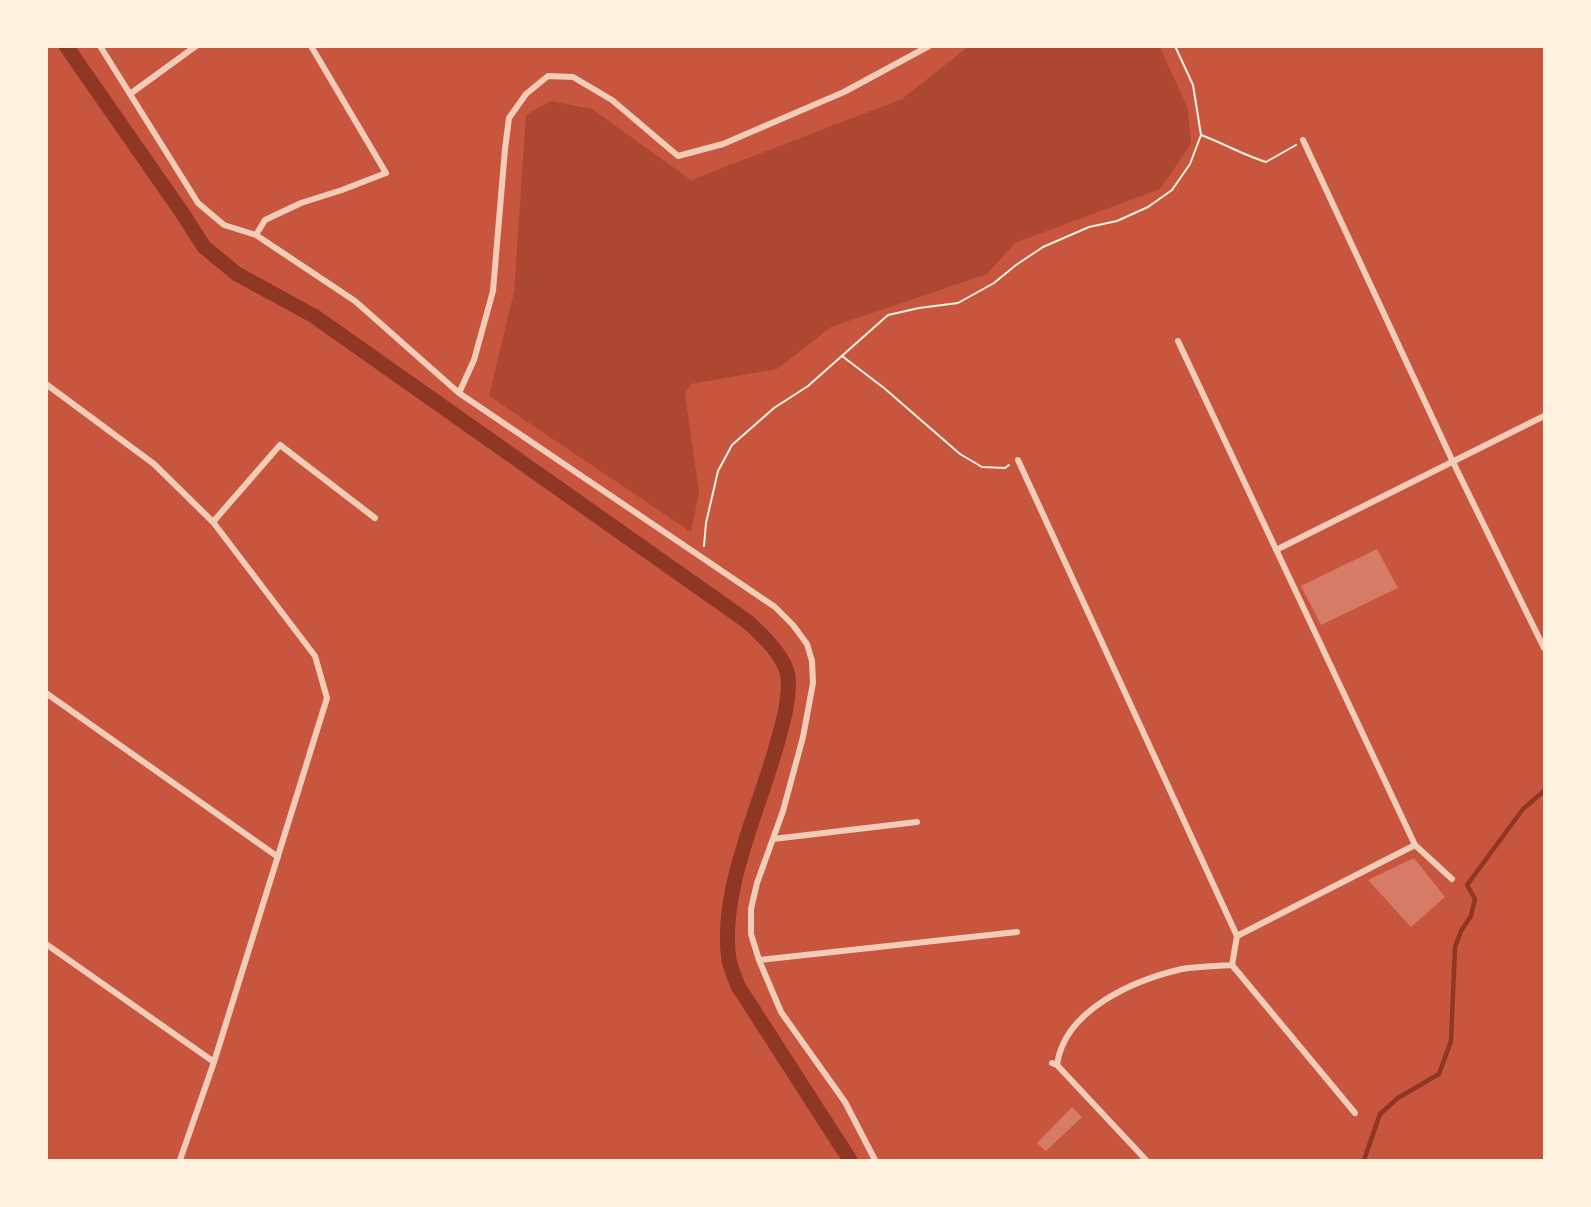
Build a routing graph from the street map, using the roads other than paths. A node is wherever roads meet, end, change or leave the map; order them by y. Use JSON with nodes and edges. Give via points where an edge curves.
{"nodes":[{"id":1,"x":100,"y":46,"type":"edge"},
{"id":2,"x":196,"y":46,"type":"edge"},
{"id":3,"x":311,"y":46,"type":"edge"},
{"id":4,"x":929,"y":46,"type":"edge"},
{"id":5,"x":130,"y":94,"type":"junction"},
{"id":6,"x":1303,"y":140,"type":"road end"},
{"id":7,"x":255,"y":235,"type":"junction"},
{"id":8,"x":1178,"y":341,"type":"dead end"},
{"id":9,"x":46,"y":384,"type":"edge"},
{"id":10,"x":459,"y":393,"type":"junction"},
{"id":11,"x":1545,"y":416,"type":"edge"},
{"id":12,"x":1018,"y":459,"type":"road end"},
{"id":13,"x":1453,"y":462,"type":"junction"},
{"id":14,"x":375,"y":518,"type":"dead end"},
{"id":15,"x":213,"y":522,"type":"junction"},
{"id":16,"x":1276,"y":550,"type":"junction"},
{"id":17,"x":1545,"y":648,"type":"edge"},
{"id":18,"x":46,"y":693,"type":"edge"},
{"id":19,"x":917,"y":822,"type":"dead end"},
{"id":20,"x":773,"y":839,"type":"junction"},
{"id":21,"x":1415,"y":845,"type":"junction"},
{"id":22,"x":278,"y":857,"type":"junction"},
{"id":23,"x":1452,"y":879,"type":"dead end"},
{"id":24,"x":1017,"y":932,"type":"dead end"},
{"id":25,"x":1237,"y":936,"type":"junction"},
{"id":26,"x":46,"y":944,"type":"edge"},
{"id":27,"x":759,"y":960,"type":"junction"},
{"id":28,"x":1232,"y":965,"type":"junction"},
{"id":29,"x":214,"y":1062,"type":"junction"},
{"id":30,"x":1355,"y":1113,"type":"dead end"},
{"id":31,"x":180,"y":1161,"type":"edge"},
{"id":32,"x":874,"y":1161,"type":"edge"},
{"id":33,"x":1146,"y":1161,"type":"edge"}],
"edges":[{"from":1,"to":5,"type":"street"},
{"from":2,"to":5,"type":"street"},
{"from":3,"to":7,"type":"street","via":[[386,173],[265,220]]},
{"from":4,"to":10,"type":"street","via":[[844,92],[723,144],[678,156],[612,100],[573,77],[548,76],[526,94],[509,118],[494,291],[474,360]]},
{"from":5,"to":7,"type":"street","via":[[198,203],[224,225]]},
{"from":6,"to":13,"type":"street"},
{"from":7,"to":10,"type":"street","via":[[355,301]]},
{"from":8,"to":16,"type":"street"},
{"from":9,"to":15,"type":"street","via":[[154,464]]},
{"from":10,"to":20,"type":"street","via":[[775,606],[807,644],[813,683],[803,737]]},
{"from":11,"to":13,"type":"street"},
{"from":12,"to":25,"type":"street"},
{"from":13,"to":16,"type":"street"},
{"from":13,"to":17,"type":"street"},
{"from":14,"to":15,"type":"street","via":[[280,445]]},
{"from":15,"to":22,"type":"street","via":[[315,656],[327,698]]},
{"from":16,"to":21,"type":"street"},
{"from":18,"to":22,"type":"street"},
{"from":19,"to":20,"type":"street"},
{"from":20,"to":27,"type":"street","via":[[751,909]]},
{"from":21,"to":23,"type":"street"},
{"from":21,"to":25,"type":"street"},
{"from":22,"to":29,"type":"street"},
{"from":24,"to":27,"type":"street"},
{"from":25,"to":28,"type":"street"},
{"from":26,"to":29,"type":"street"},
{"from":27,"to":32,"type":"street","via":[[781,1012],[845,1102]]},
{"from":28,"to":30,"type":"street"},
{"from":28,"to":33,"type":"street","via":[[1183,969],[1116,993],[1072,1027],[1059,1051],[1055,1064]]},
{"from":29,"to":31,"type":"street"}]}
